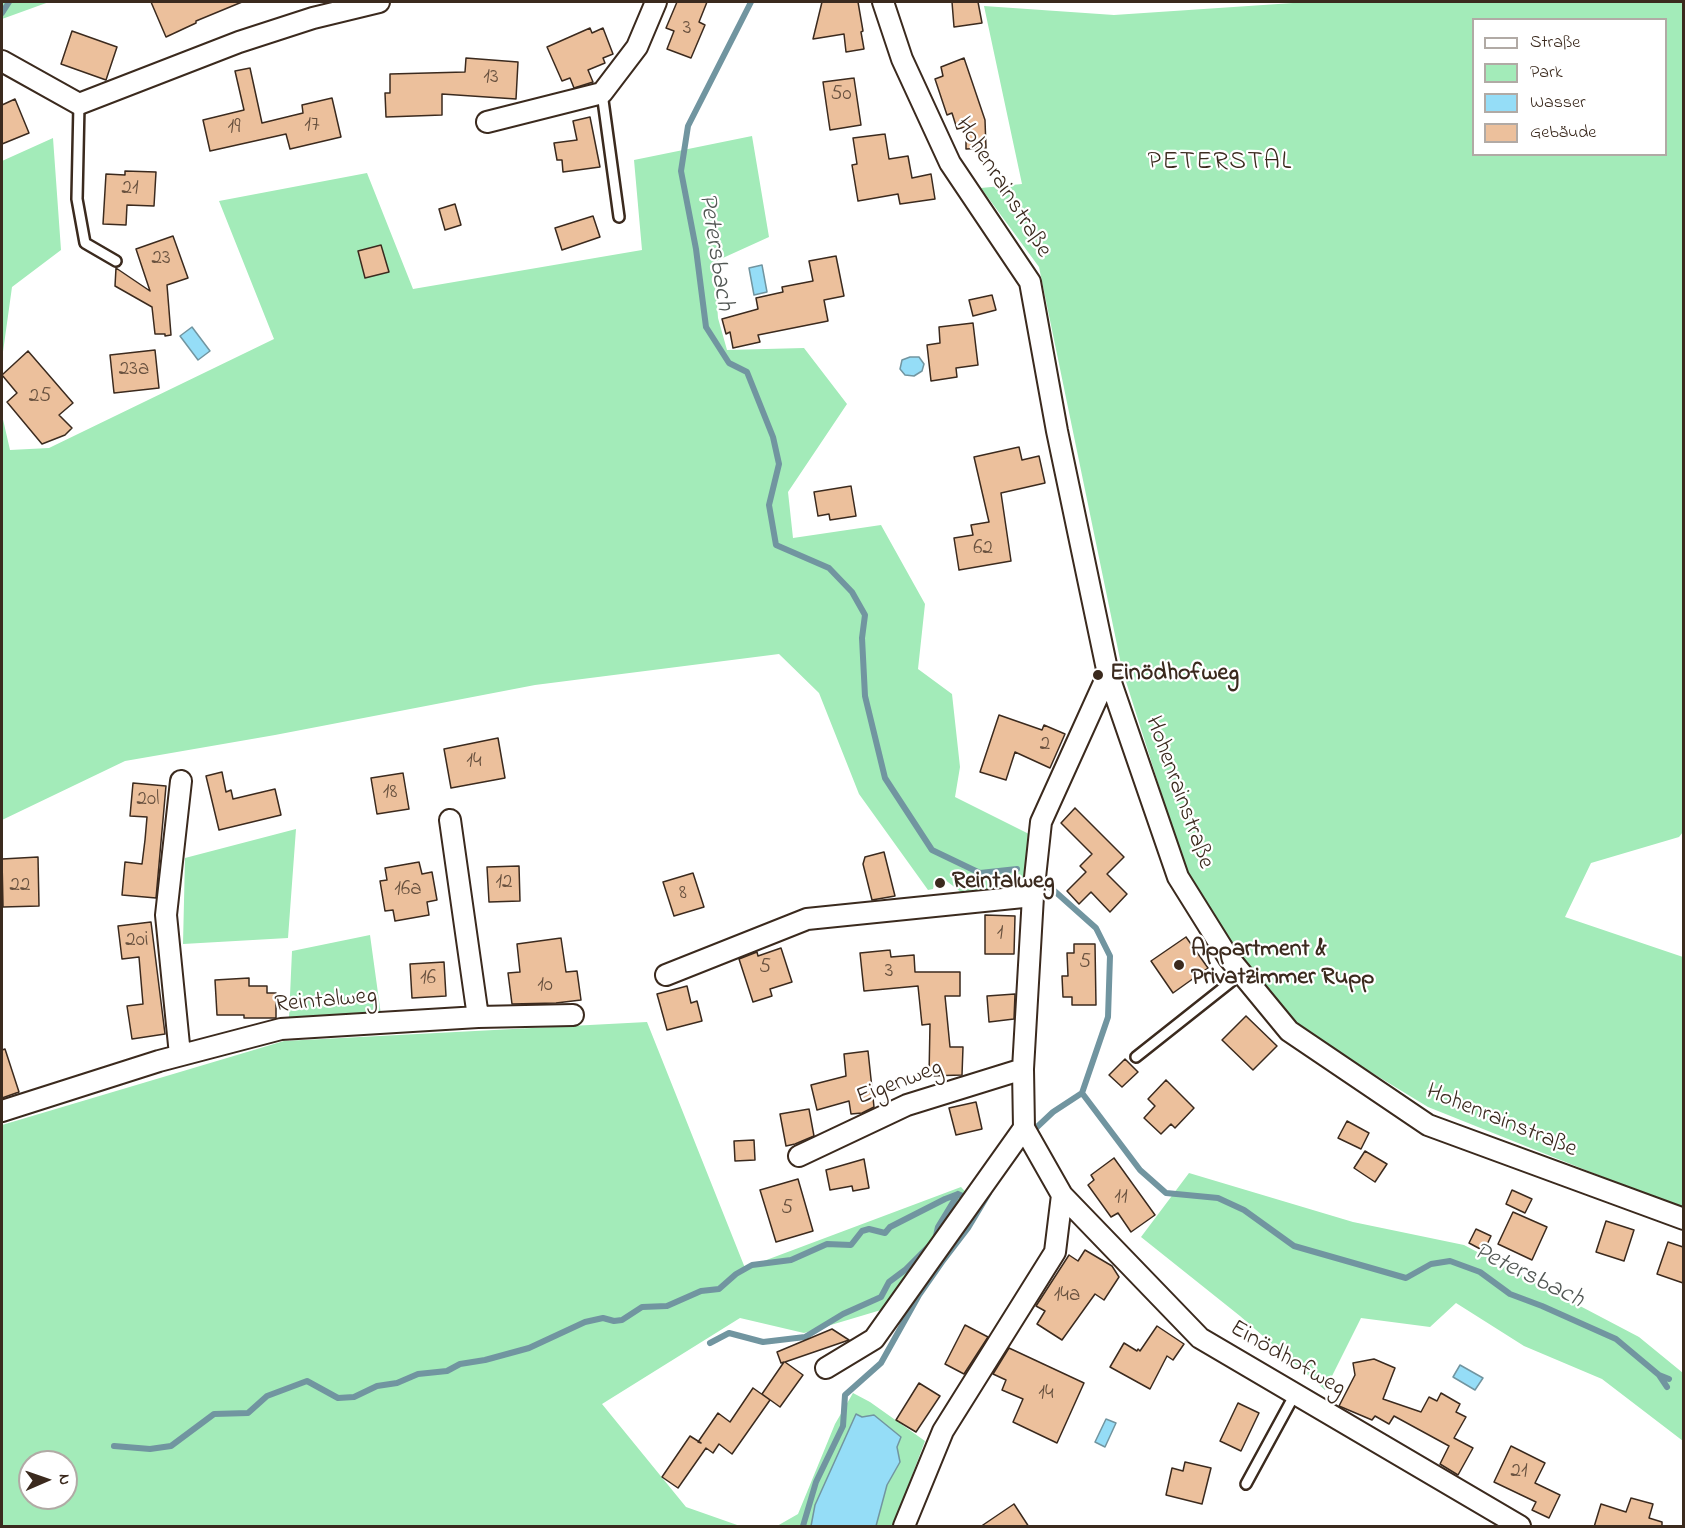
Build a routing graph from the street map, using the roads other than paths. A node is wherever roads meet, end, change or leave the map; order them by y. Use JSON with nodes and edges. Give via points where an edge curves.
{"nodes":[{"id":1,"x":379,"y":2,"type":"edge"},
{"id":2,"x":656,"y":2,"type":"edge"},
{"id":3,"x":883,"y":2,"type":"edge"},
{"id":4,"x":2,"y":61,"type":"edge"},
{"id":5,"x":602,"y":93,"type":"junction"},
{"id":6,"x":78,"y":104,"type":"junction"},
{"id":7,"x":487,"y":122,"type":"dead end"},
{"id":8,"x":619,"y":217,"type":"dead end"},
{"id":9,"x":116,"y":261,"type":"dead end"},
{"id":10,"x":1108,"y":674,"type":"junction"},
{"id":11,"x":181,"y":782,"type":"dead end"},
{"id":12,"x":450,"y":820,"type":"dead end"},
{"id":13,"x":1033,"y":896,"type":"junction"},
{"id":14,"x":1242,"y":973,"type":"junction"},
{"id":15,"x":666,"y":975,"type":"dead end"},
{"id":16,"x":573,"y":1016,"type":"dead end"},
{"id":17,"x":478,"y":1017,"type":"junction"},
{"id":18,"x":180,"y":1056,"type":"junction"},
{"id":19,"x":1136,"y":1057,"type":"dead end"},
{"id":20,"x":1023,"y":1069,"type":"junction"},
{"id":21,"x":2,"y":1111,"type":"edge"},
{"id":22,"x":1024,"y":1128,"type":"junction"},
{"id":23,"x":800,"y":1156,"type":"dead end"},
{"id":24,"x":1062,"y":1195,"type":"junction"},
{"id":25,"x":1683,"y":1219,"type":"edge"},
{"id":26,"x":826,"y":1368,"type":"dead end"},
{"id":27,"x":1295,"y":1394,"type":"junction"},
{"id":28,"x":1246,"y":1484,"type":"dead end"},
{"id":29,"x":904,"y":1527,"type":"edge"},
{"id":30,"x":1520,"y":1527,"type":"edge"}],
"edges":[{"from":1,"to":6,"type":"street","via":[[239,42]]},
{"from":2,"to":5,"type":"street","via":[[637,47]]},
{"from":3,"to":10,"type":"street","name":"Hohenrainstraße","via":[[902,58],[950,163],[1030,282]]},
{"from":4,"to":6,"type":"street"},
{"from":5,"to":7,"type":"street"},
{"from":5,"to":8,"type":"lane"},
{"from":6,"to":9,"type":"lane","via":[[77,199],[85,243]]},
{"from":10,"to":13,"type":"street","name":"Einödhofweg","via":[[1041,822]]},
{"from":10,"to":14,"type":"street","name":"Hohenrainstraße","via":[[1178,877]]},
{"from":11,"to":18,"type":"street","via":[[166,915]]},
{"from":12,"to":17,"type":"street"},
{"from":13,"to":15,"type":"street","via":[[807,919]]},
{"from":13,"to":20,"type":"street","name":"Einödhofweg"},
{"from":14,"to":19,"type":"lane"},
{"from":14,"to":25,"type":"street","name":"Hohenrainstraße","via":[[1289,1031],[1428,1125]]},
{"from":16,"to":17,"type":"street","name":"Reintalweg"},
{"from":17,"to":18,"type":"street","name":"Reintalweg","via":[[281,1029]]},
{"from":18,"to":21,"type":"street","name":"Reintalweg"},
{"from":20,"to":22,"type":"street","name":"Einödhofweg"},
{"from":20,"to":23,"type":"street","name":"Eigenweg","via":[[907,1104]]},
{"from":22,"to":24,"type":"street","name":"Einödhofweg"},
{"from":22,"to":26,"type":"street","via":[[874,1339]]},
{"from":24,"to":27,"type":"street","name":"Einödhofweg","via":[[1200,1338]]},
{"from":24,"to":29,"type":"street","via":[[1055,1252],[943,1431]]},
{"from":27,"to":28,"type":"lane"},
{"from":27,"to":30,"type":"street","name":"Einödhofweg"}]}
